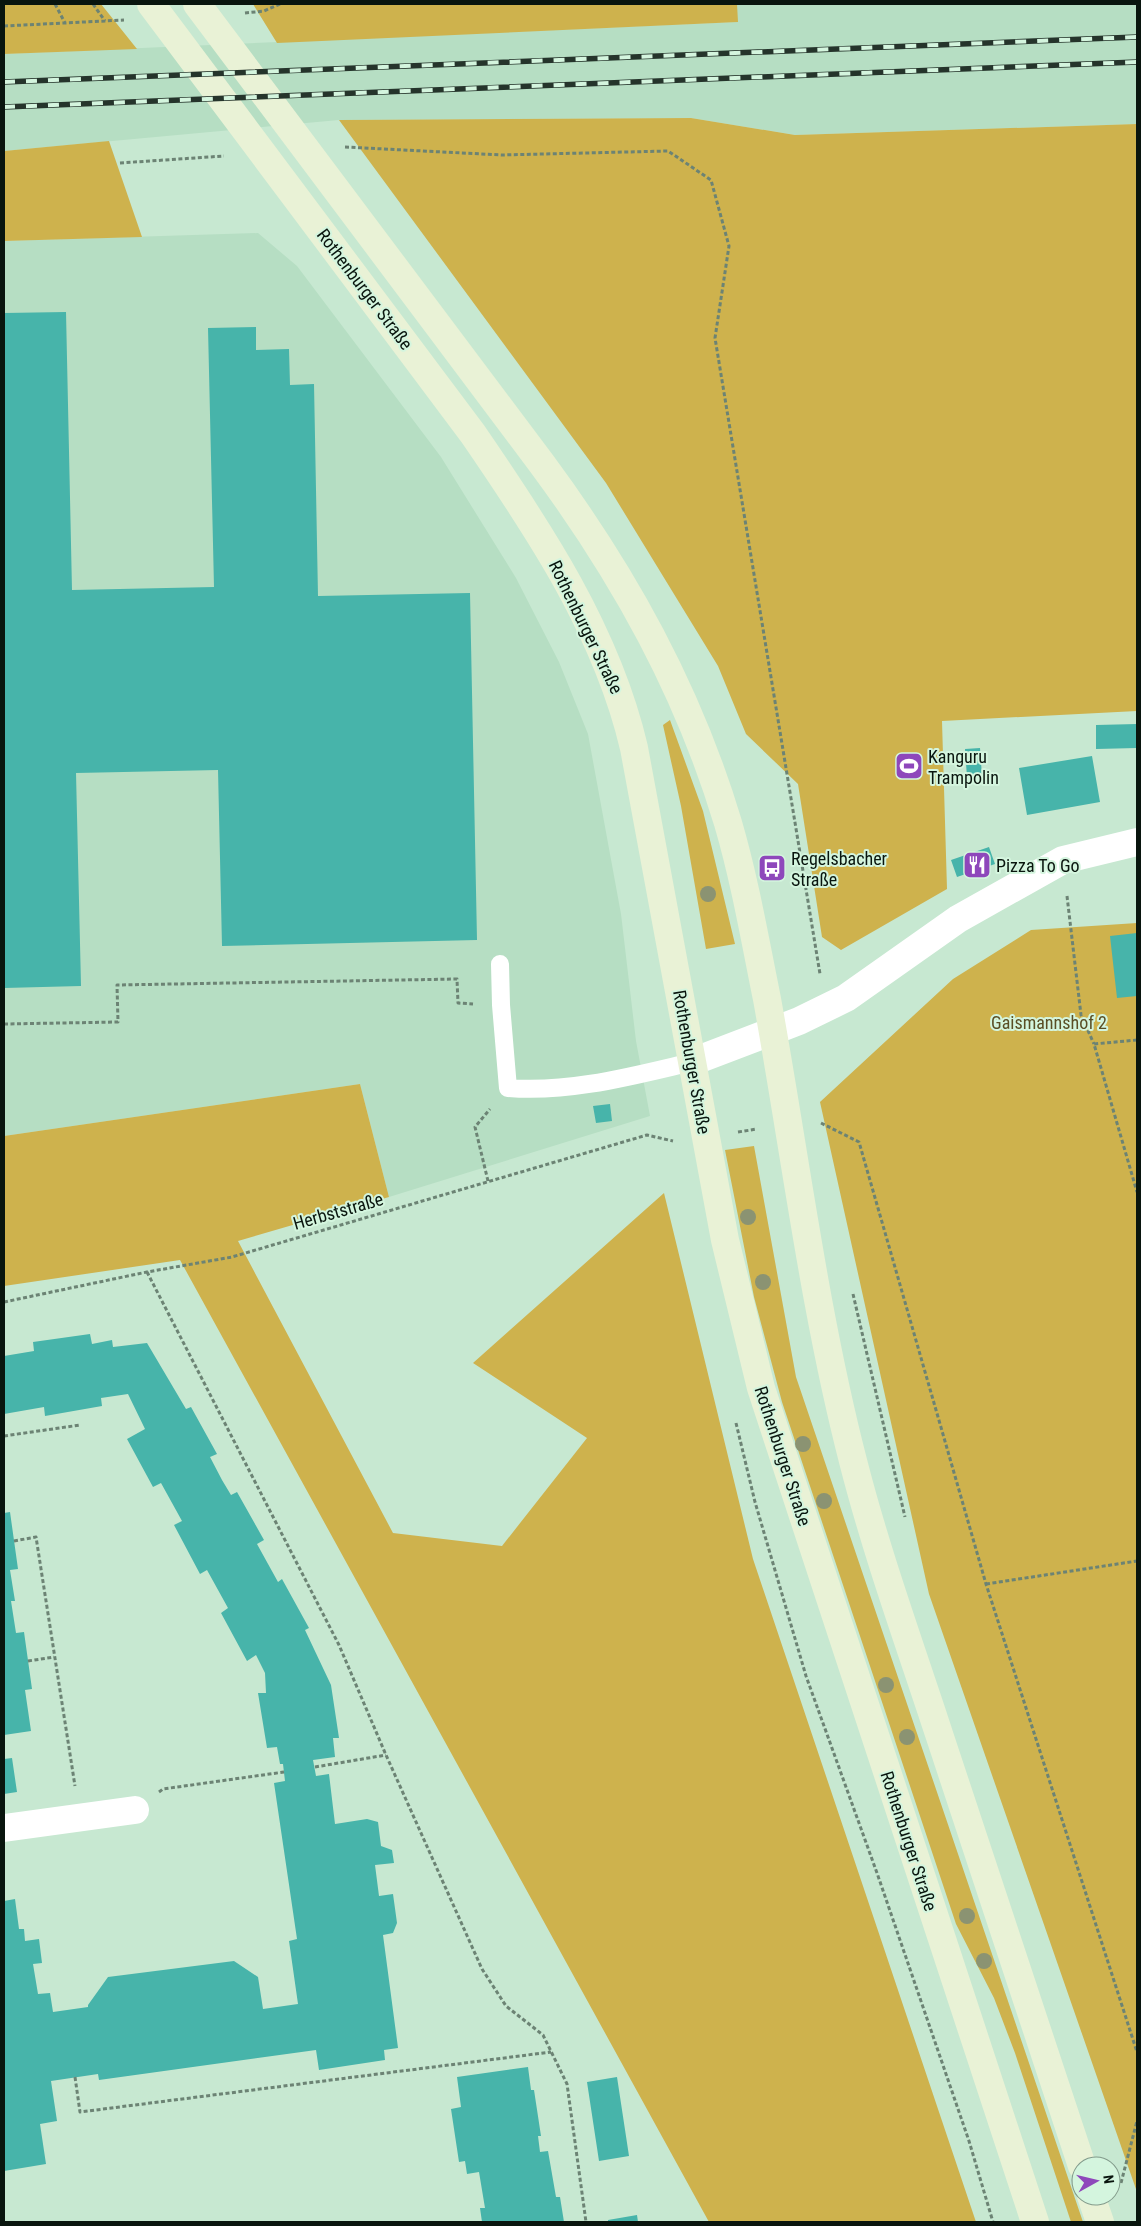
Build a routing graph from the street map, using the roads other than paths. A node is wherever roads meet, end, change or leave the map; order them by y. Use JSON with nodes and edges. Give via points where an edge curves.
{"nodes":[{"id":1,"x":152,"y":4,"type":"edge"},
{"id":2,"x":197,"y":4,"type":"edge"},
{"id":3,"x":1137,"y":842,"type":"edge"},
{"id":4,"x":500,"y":964,"type":"dead end"},
{"id":5,"x":773,"y":1032,"type":"junction"},
{"id":6,"x":692,"y":1062,"type":"junction"},
{"id":7,"x":135,"y":1810,"type":"road end"},
{"id":8,"x":4,"y":1828,"type":"edge"},
{"id":9,"x":1079,"y":2156,"type":"edge"},
{"id":10,"x":1094,"y":2206,"type":"edge"},
{"id":11,"x":1035,"y":2222,"type":"edge"},
{"id":12,"x":1100,"y":2222,"type":"edge"}],
"edges":[{"from":1,"to":6,"type":"main road","name":"Rothenburger Straße","via":[[473,434],[516,496],[565,579],[597,642],[623,706],[634,748]]},
{"from":2,"to":5,"type":"main road","name":"Rothenburger Straße","via":[[566,496],[652,635],[695,728],[728,822],[750,912]]},
{"from":3,"to":5,"type":"street","via":[[1063,860],[958,919],[846,998]]},
{"from":4,"to":6,"type":"lane","via":[[508,1088],[565,1088]]},
{"from":5,"to":6,"type":"street"},
{"from":5,"to":9,"type":"main road","name":"Rothenburger Straße","via":[[837,1390],[866,1507]]},
{"from":6,"to":11,"type":"main road","name":"Rothenburger Straße","via":[[736,1292],[775,1434]]},
{"from":7,"to":8,"type":"street"},
{"from":10,"to":12,"type":"main road"}]}
